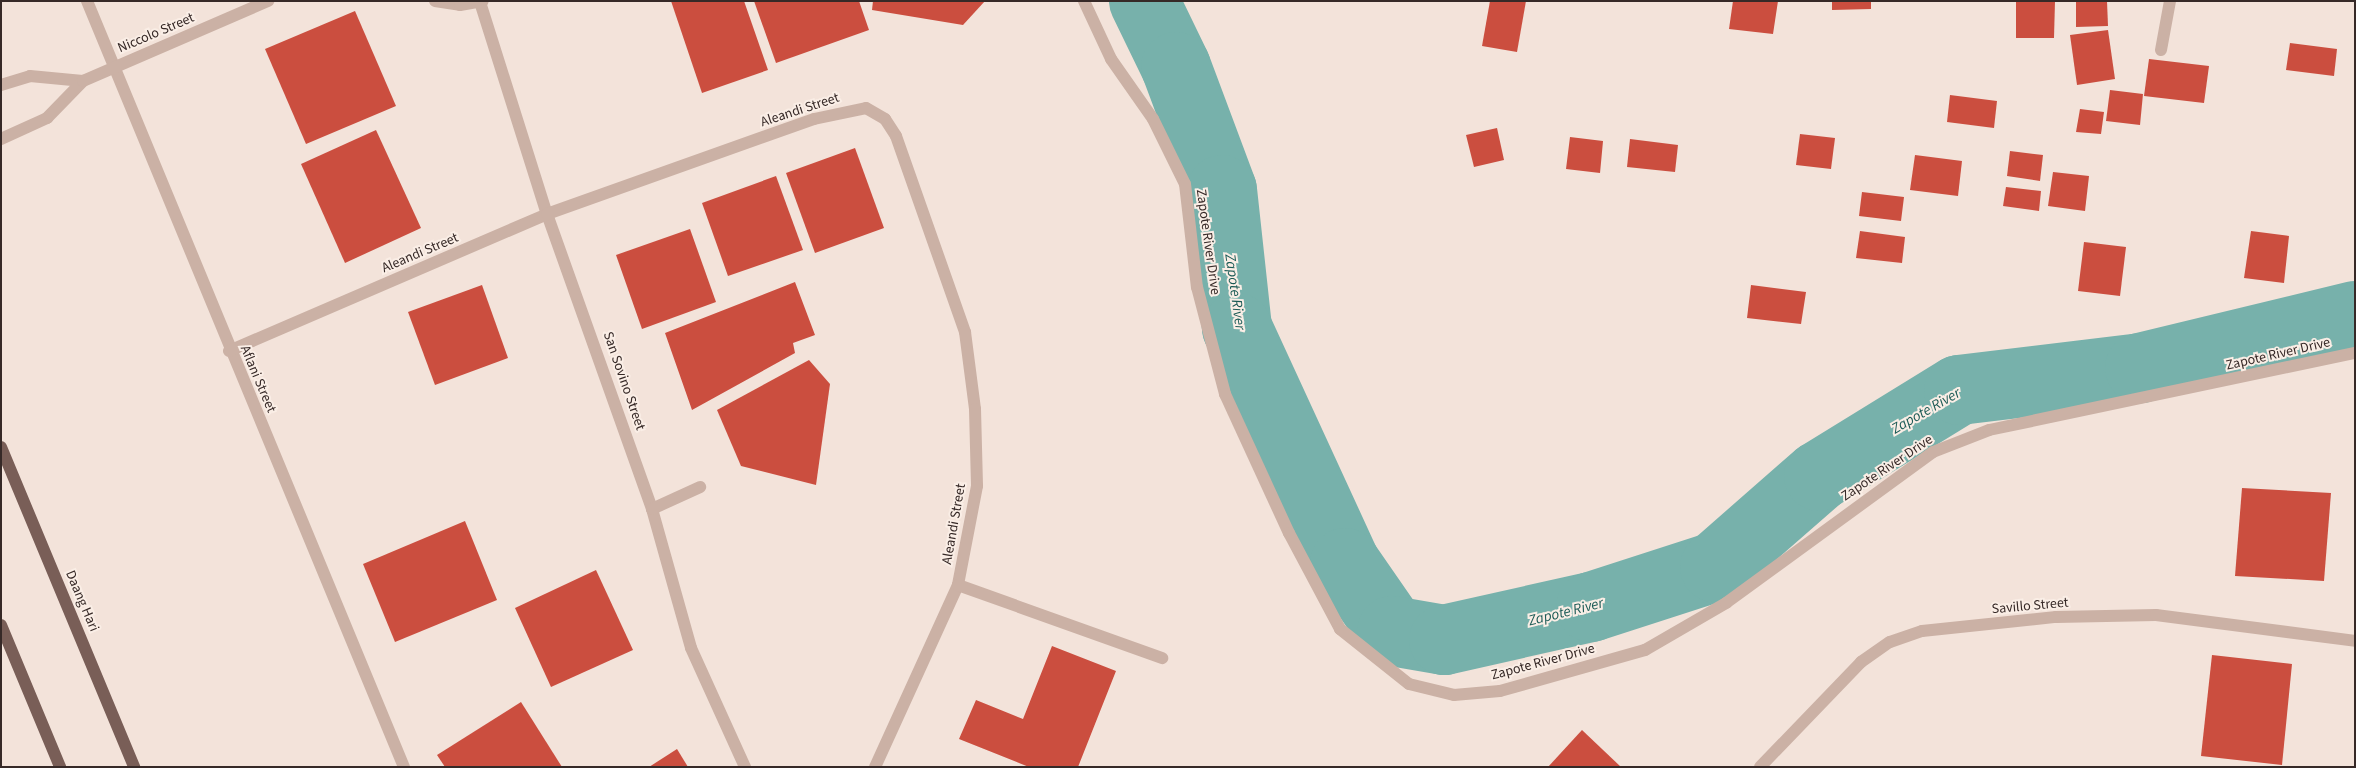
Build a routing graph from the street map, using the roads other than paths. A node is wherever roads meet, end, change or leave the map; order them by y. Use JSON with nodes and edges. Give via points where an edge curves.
{"nodes":[{"id":1,"x":87,"y":1,"type":"edge"},
{"id":2,"x":268,"y":1,"type":"edge"},
{"id":3,"x":435,"y":1,"type":"edge"},
{"id":4,"x":1084,"y":1,"type":"edge"},
{"id":5,"x":2170,"y":1,"type":"edge"},
{"id":6,"x":481,"y":2,"type":"edge"},
{"id":7,"x":2162,"y":50,"type":"dead end"},
{"id":8,"x":114,"y":68,"type":"junction"},
{"id":9,"x":83,"y":81,"type":"junction"},
{"id":10,"x":1,"y":85,"type":"edge"},
{"id":11,"x":1,"y":139,"type":"edge"},
{"id":12,"x":547,"y":214,"type":"junction"},
{"id":13,"x":230,"y":351,"type":"junction"},
{"id":14,"x":2355,"y":352,"type":"edge"},
{"id":15,"x":1,"y":447,"type":"edge"},
{"id":16,"x":700,"y":487,"type":"dead end"},
{"id":17,"x":652,"y":509,"type":"junction"},
{"id":18,"x":958,"y":586,"type":"junction"},
{"id":19,"x":1,"y":625,"type":"edge"},
{"id":20,"x":2355,"y":641,"type":"edge"},
{"id":21,"x":1162,"y":658,"type":"dead end"},
{"id":22,"x":60,"y":767,"type":"edge"},
{"id":23,"x":134,"y":767,"type":"edge"},
{"id":24,"x":404,"y":767,"type":"edge"},
{"id":25,"x":745,"y":767,"type":"edge"},
{"id":26,"x":875,"y":767,"type":"edge"},
{"id":27,"x":1760,"y":767,"type":"edge"}],
"edges":[{"from":1,"to":8,"type":"street","name":"Aflani Street"},
{"from":2,"to":8,"type":"street","name":"Niccolo Street"},
{"from":3,"to":6,"type":"street"},
{"from":4,"to":14,"type":"street","name":"Zapote River Drive","via":[[1111,59],[1153,120],[1185,184],[1196,287],[1225,394],[1289,533],[1340,629],[1409,684],[1454,695],[1500,690],[1645,650],[1726,603],[1933,452],[1989,430]]},
{"from":5,"to":7,"type":"street"},
{"from":6,"to":12,"type":"street","name":"San Sovino Street"},
{"from":8,"to":9,"type":"street","name":"Niccolo Street"},
{"from":8,"to":13,"type":"street","name":"Aflani Street"},
{"from":9,"to":10,"type":"street","name":"Niccolo Street","via":[[30,76]]},
{"from":9,"to":11,"type":"street","name":"Niccolo Street","via":[[47,118]]},
{"from":12,"to":13,"type":"street","name":"Aleandi Street"},
{"from":12,"to":17,"type":"street","name":"San Sovino Street"},
{"from":12,"to":18,"type":"street","name":"Aleandi Street","via":[[840,111],[866,108],[884,119],[896,136],[966,332],[977,486]]},
{"from":13,"to":24,"type":"street","name":"Aflani Street"},
{"from":15,"to":23,"type":"main road","name":"Daang Hari"},
{"from":16,"to":17,"type":"street"},
{"from":17,"to":25,"type":"street","name":"San Sovino Street","via":[[691,648]]},
{"from":18,"to":21,"type":"street"},
{"from":18,"to":26,"type":"street","name":"Aleandi Street"},
{"from":19,"to":22,"type":"main road"},
{"from":20,"to":27,"type":"street","name":"Savillo Street","via":[[2156,615],[2056,617],[1922,631],[1890,642],[1861,662]]}]}
